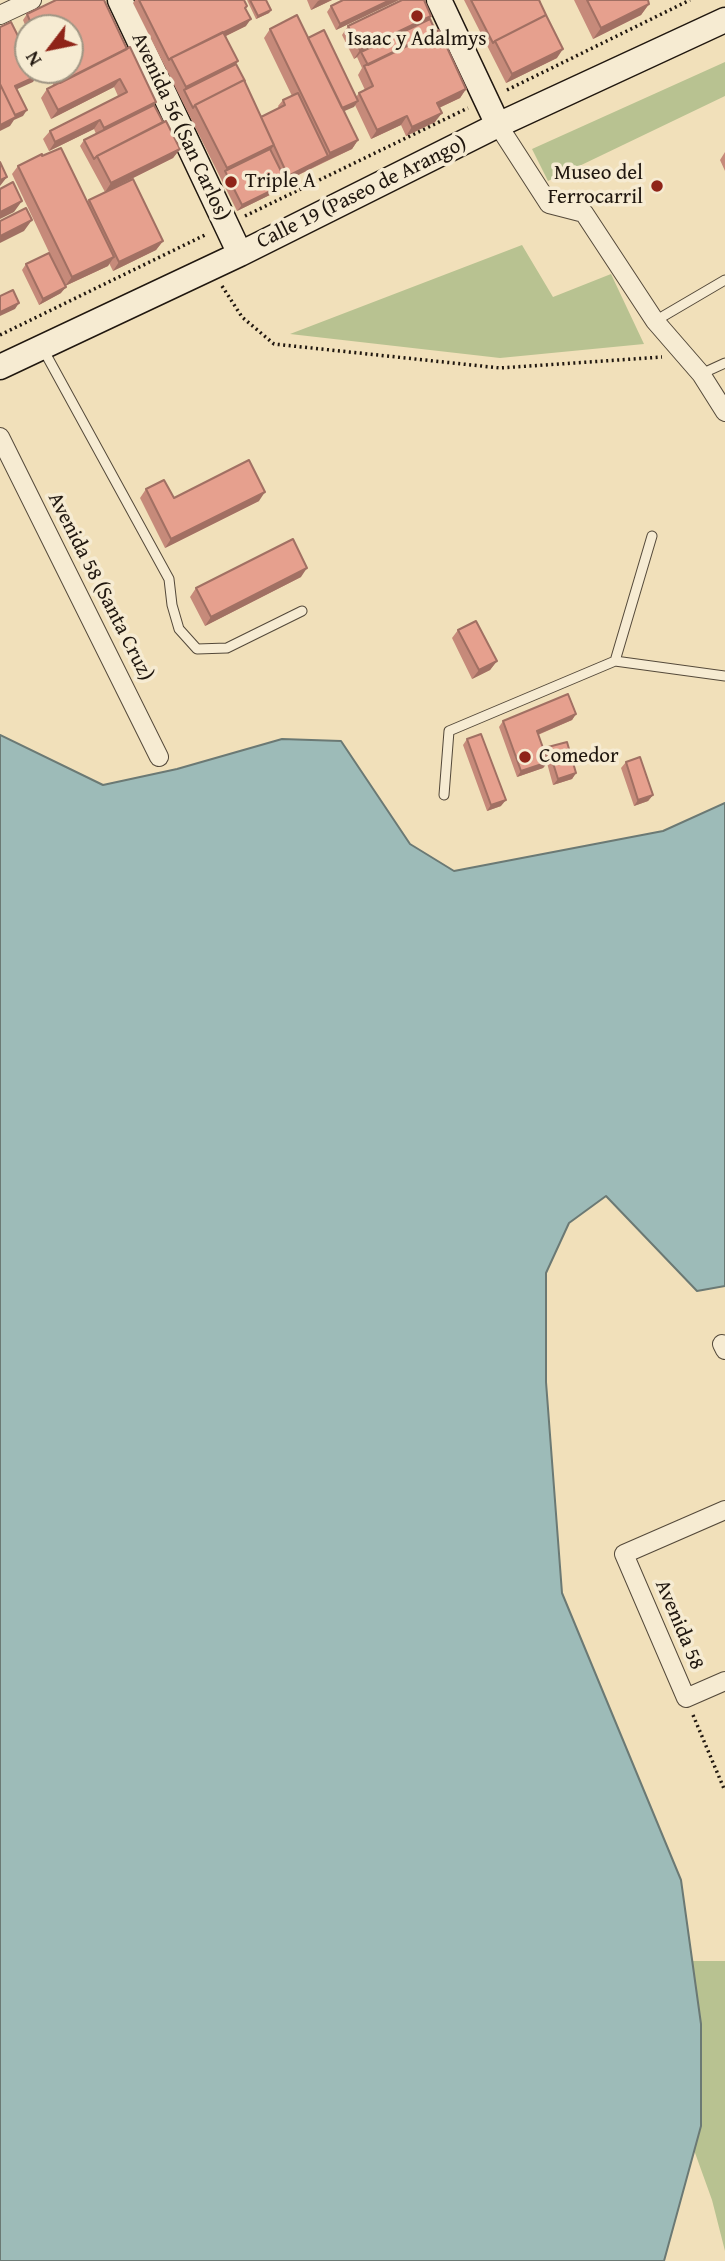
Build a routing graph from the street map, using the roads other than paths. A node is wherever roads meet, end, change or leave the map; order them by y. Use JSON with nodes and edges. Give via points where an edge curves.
{"nodes":[{"id":1,"x":32,"y":0,"type":"edge"},
{"id":2,"x":120,"y":0,"type":"edge"},
{"id":3,"x":439,"y":0,"type":"edge"},
{"id":4,"x":0,"y":15,"type":"edge"},
{"id":5,"x":725,"y":20,"type":"edge"},
{"id":6,"x":498,"y":125,"type":"junction"},
{"id":7,"x":240,"y":254,"type":"junction"},
{"id":8,"x":725,"y":280,"type":"edge"},
{"id":9,"x":655,"y":321,"type":"junction"},
{"id":10,"x":42,"y":347,"type":"junction"},
{"id":11,"x":725,"y":363,"type":"edge"},
{"id":12,"x":0,"y":367,"type":"edge"},
{"id":13,"x":701,"y":374,"type":"junction"},
{"id":14,"x":725,"y":412,"type":"edge"},
{"id":15,"x":0,"y":437,"type":"edge"},
{"id":16,"x":652,"y":536,"type":"dead end"},
{"id":17,"x":302,"y":611,"type":"dead end"},
{"id":18,"x":615,"y":661,"type":"junction"},
{"id":19,"x":725,"y":676,"type":"edge"},
{"id":20,"x":159,"y":757,"type":"dead end"},
{"id":21,"x":444,"y":795,"type":"dead end"},
{"id":22,"x":725,"y":1510,"type":"edge"},
{"id":23,"x":725,"y":1681,"type":"edge"}],
"edges":[{"from":1,"to":4,"type":"street"},
{"from":2,"to":7,"type":"main road","name":"Avenida 56 (San Carlos)"},
{"from":3,"to":6,"type":"main road"},
{"from":5,"to":6,"type":"main road","name":"Calle 19 (Paseo de Arango)"},
{"from":6,"to":7,"type":"main road","name":"Calle 19 (Paseo de Arango)"},
{"from":6,"to":9,"type":"street","via":[[549,204],[584,213]]},
{"from":7,"to":10,"type":"main road","name":"Calle 19 (Paseo de Arango)"},
{"from":8,"to":9,"type":"lane"},
{"from":9,"to":13,"type":"street"},
{"from":10,"to":12,"type":"main road","name":"Calle 19 (Paseo de Arango)"},
{"from":10,"to":17,"type":"lane","via":[[169,579],[179,629],[197,649],[227,648]]},
{"from":11,"to":13,"type":"lane"},
{"from":13,"to":14,"type":"street"},
{"from":15,"to":20,"type":"street","name":"Avenida 58 (Santa Cruz)"},
{"from":16,"to":18,"type":"lane"},
{"from":18,"to":19,"type":"lane"},
{"from":18,"to":21,"type":"lane","via":[[449,731]]},
{"from":22,"to":23,"type":"street","name":"Avenida 58","via":[[624,1554],[686,1698]]}]}
